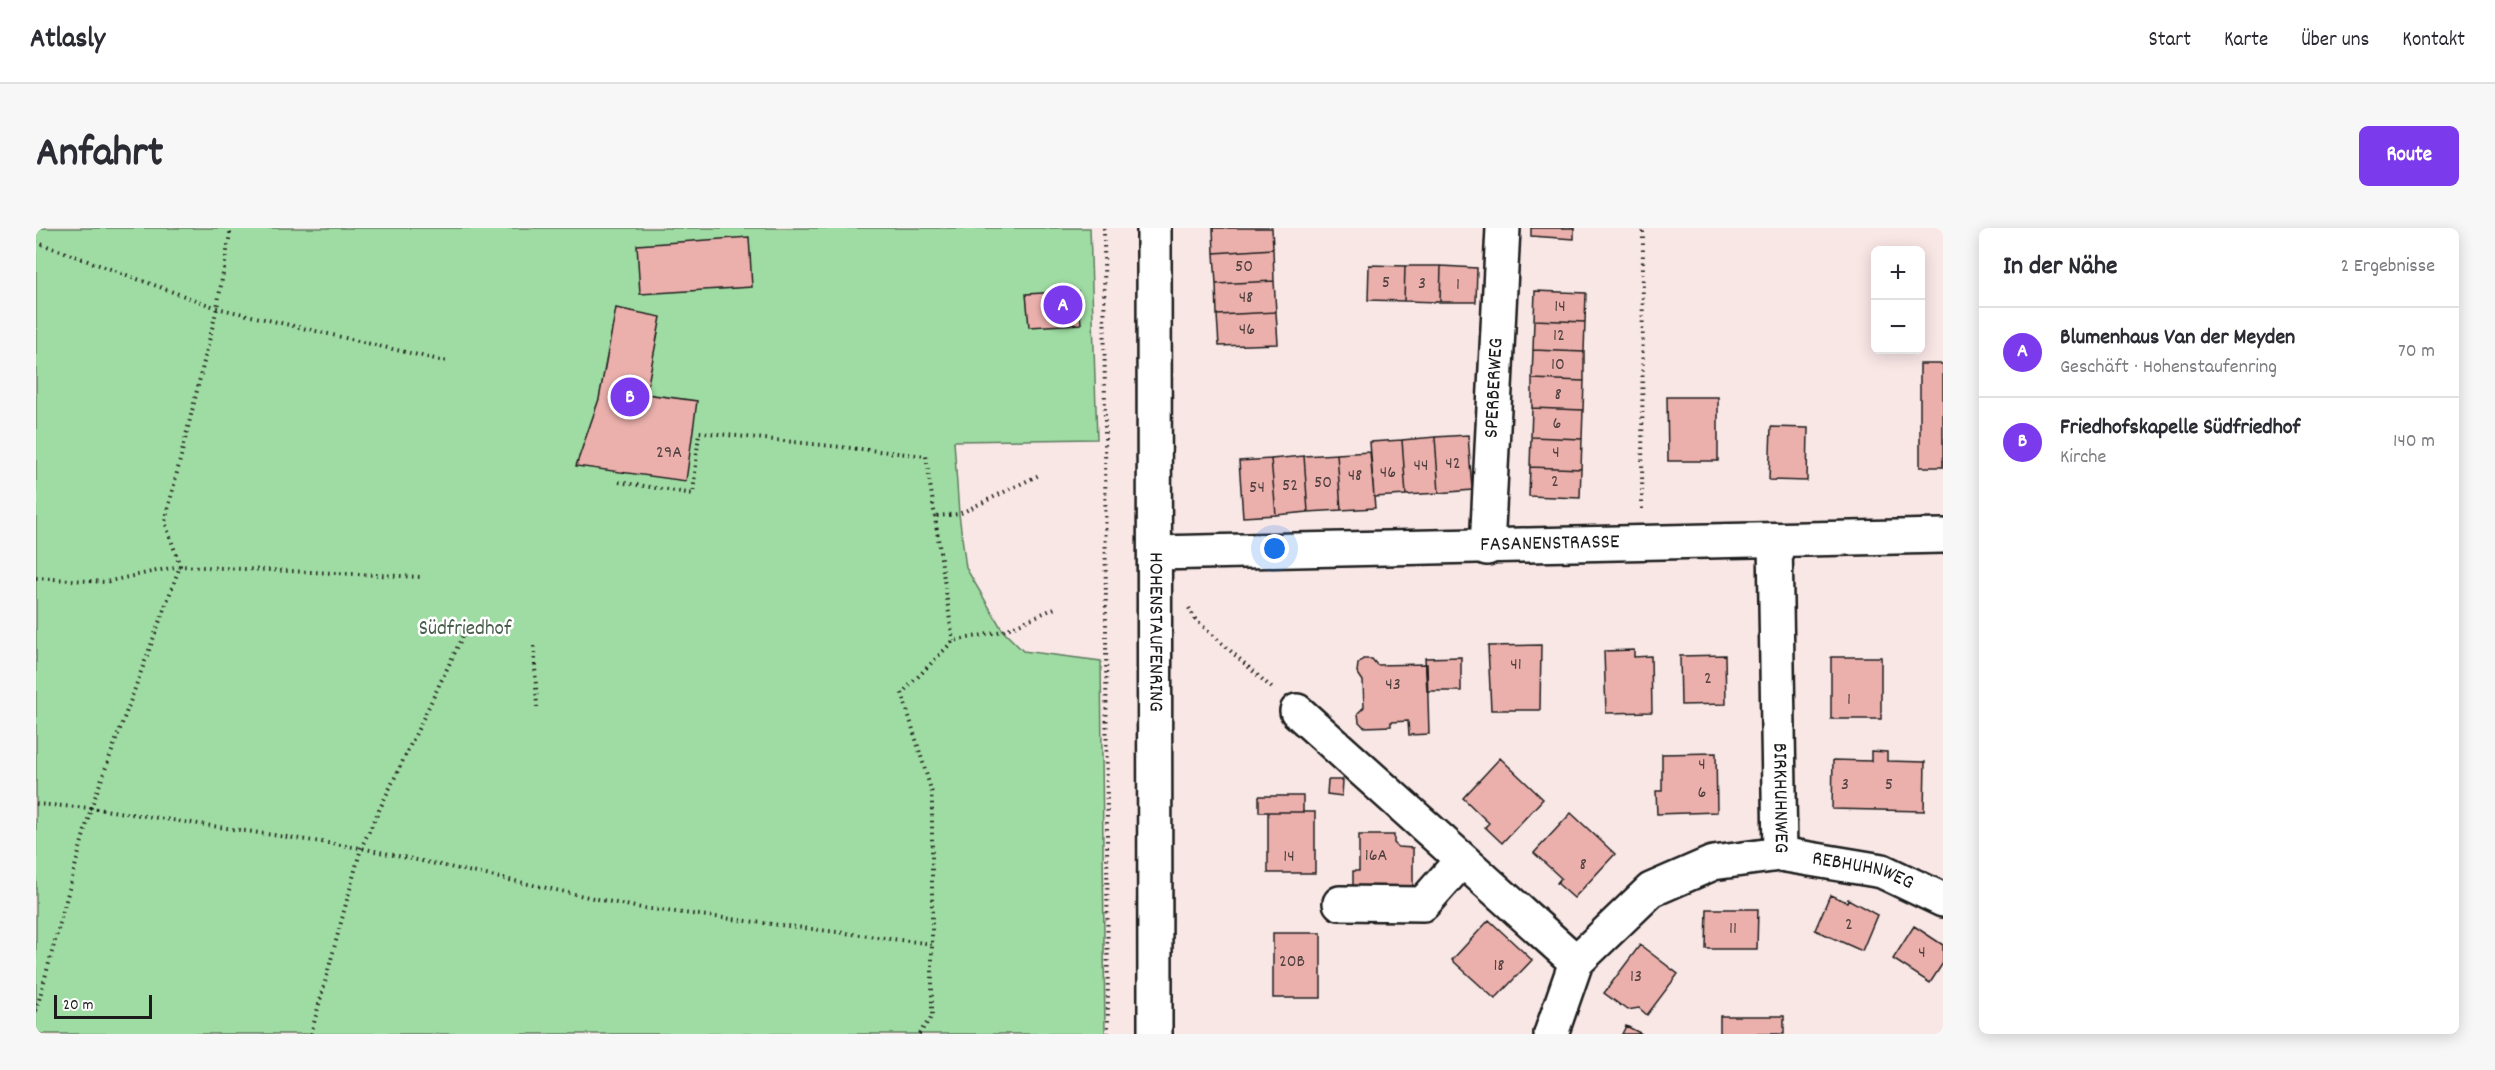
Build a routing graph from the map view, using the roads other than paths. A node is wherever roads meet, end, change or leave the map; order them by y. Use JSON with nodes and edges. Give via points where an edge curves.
{"nodes":[{"id":1,"x":1154,"y":228,"type":"edge"},
{"id":2,"x":1503,"y":228,"type":"edge"},
{"id":3,"x":1943,"y":536,"type":"edge"},
{"id":4,"x":1775,"y":540,"type":"junction"},
{"id":5,"x":1487,"y":548,"type":"junction"},
{"id":6,"x":1156,"y":553,"type":"junction"},
{"id":7,"x":1297,"y":711,"type":"road end"},
{"id":8,"x":1780,"y":854,"type":"junction"},
{"id":9,"x":1461,"y":861,"type":"junction"},
{"id":10,"x":1943,"y":900,"type":"edge"},
{"id":11,"x":1340,"y":903,"type":"dead end"},
{"id":12,"x":1576,"y":962,"type":"junction"},
{"id":13,"x":1155,"y":1034,"type":"edge"},
{"id":14,"x":1551,"y":1034,"type":"edge"}],
"edges":[{"from":1,"to":6,"type":"street","name":"HOHENSTAUFENRING"},
{"from":2,"to":5,"type":"street","name":"SPERBERWEG"},
{"from":3,"to":4,"type":"street","name":"FASANENSTRASSE"},
{"from":4,"to":5,"type":"street","name":"FASANENSTRASSE"},
{"from":4,"to":8,"type":"street","name":"BIRKHUHNWEG"},
{"from":5,"to":6,"type":"street","name":"FASANENSTRASSE"},
{"from":6,"to":13,"type":"street","name":"HOHENSTAUFENRING"},
{"from":7,"to":9,"type":"street"},
{"from":8,"to":10,"type":"street","name":"REBHUHNWEG","via":[[1882,871]]},
{"from":8,"to":12,"type":"street","name":"BIRKHUHNWEG","via":[[1713,863],[1651,890]]},
{"from":9,"to":11,"type":"street","via":[[1423,904]]},
{"from":9,"to":12,"type":"street"},
{"from":12,"to":14,"type":"street","name":"BIRKHUHNWEG"}]}
